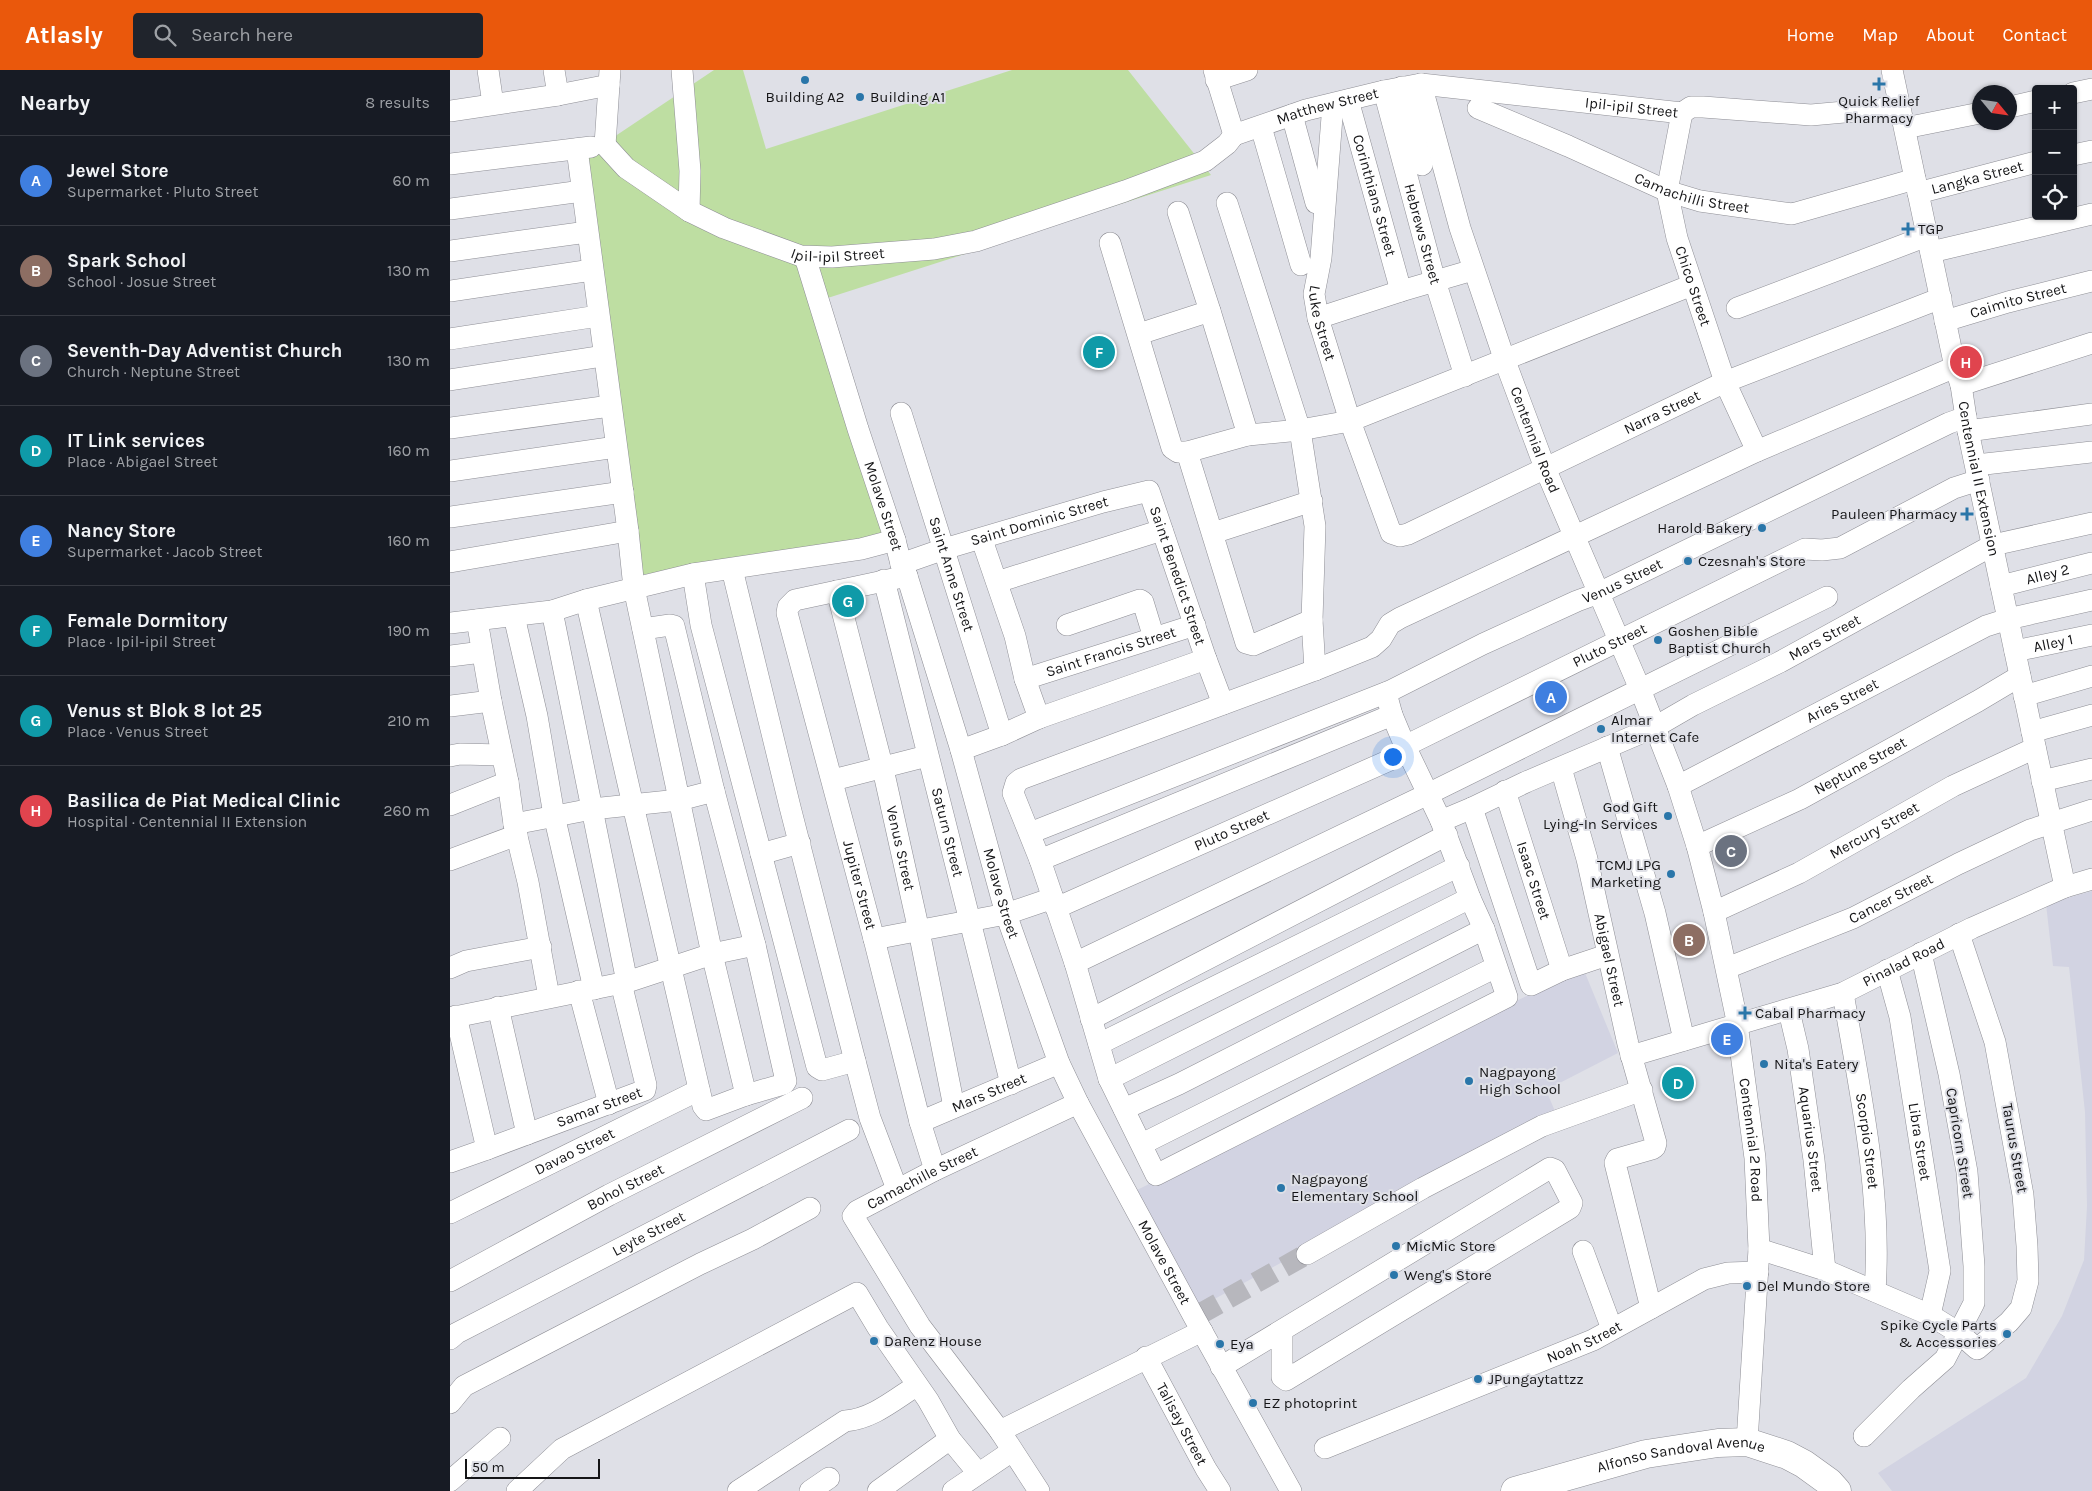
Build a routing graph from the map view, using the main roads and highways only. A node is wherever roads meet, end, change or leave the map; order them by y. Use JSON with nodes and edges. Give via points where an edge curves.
{"nodes":[{"id":1,"x":1515,"y":1491,"type":"edge"},
{"id":2,"x":1838,"y":1491,"type":"edge"}],
"edges":[{"from":1,"to":2,"type":"main road","name":"Alfonso Sandoval Avenue","via":[[1646,1454],[1747,1442],[1804,1464]]}]}
